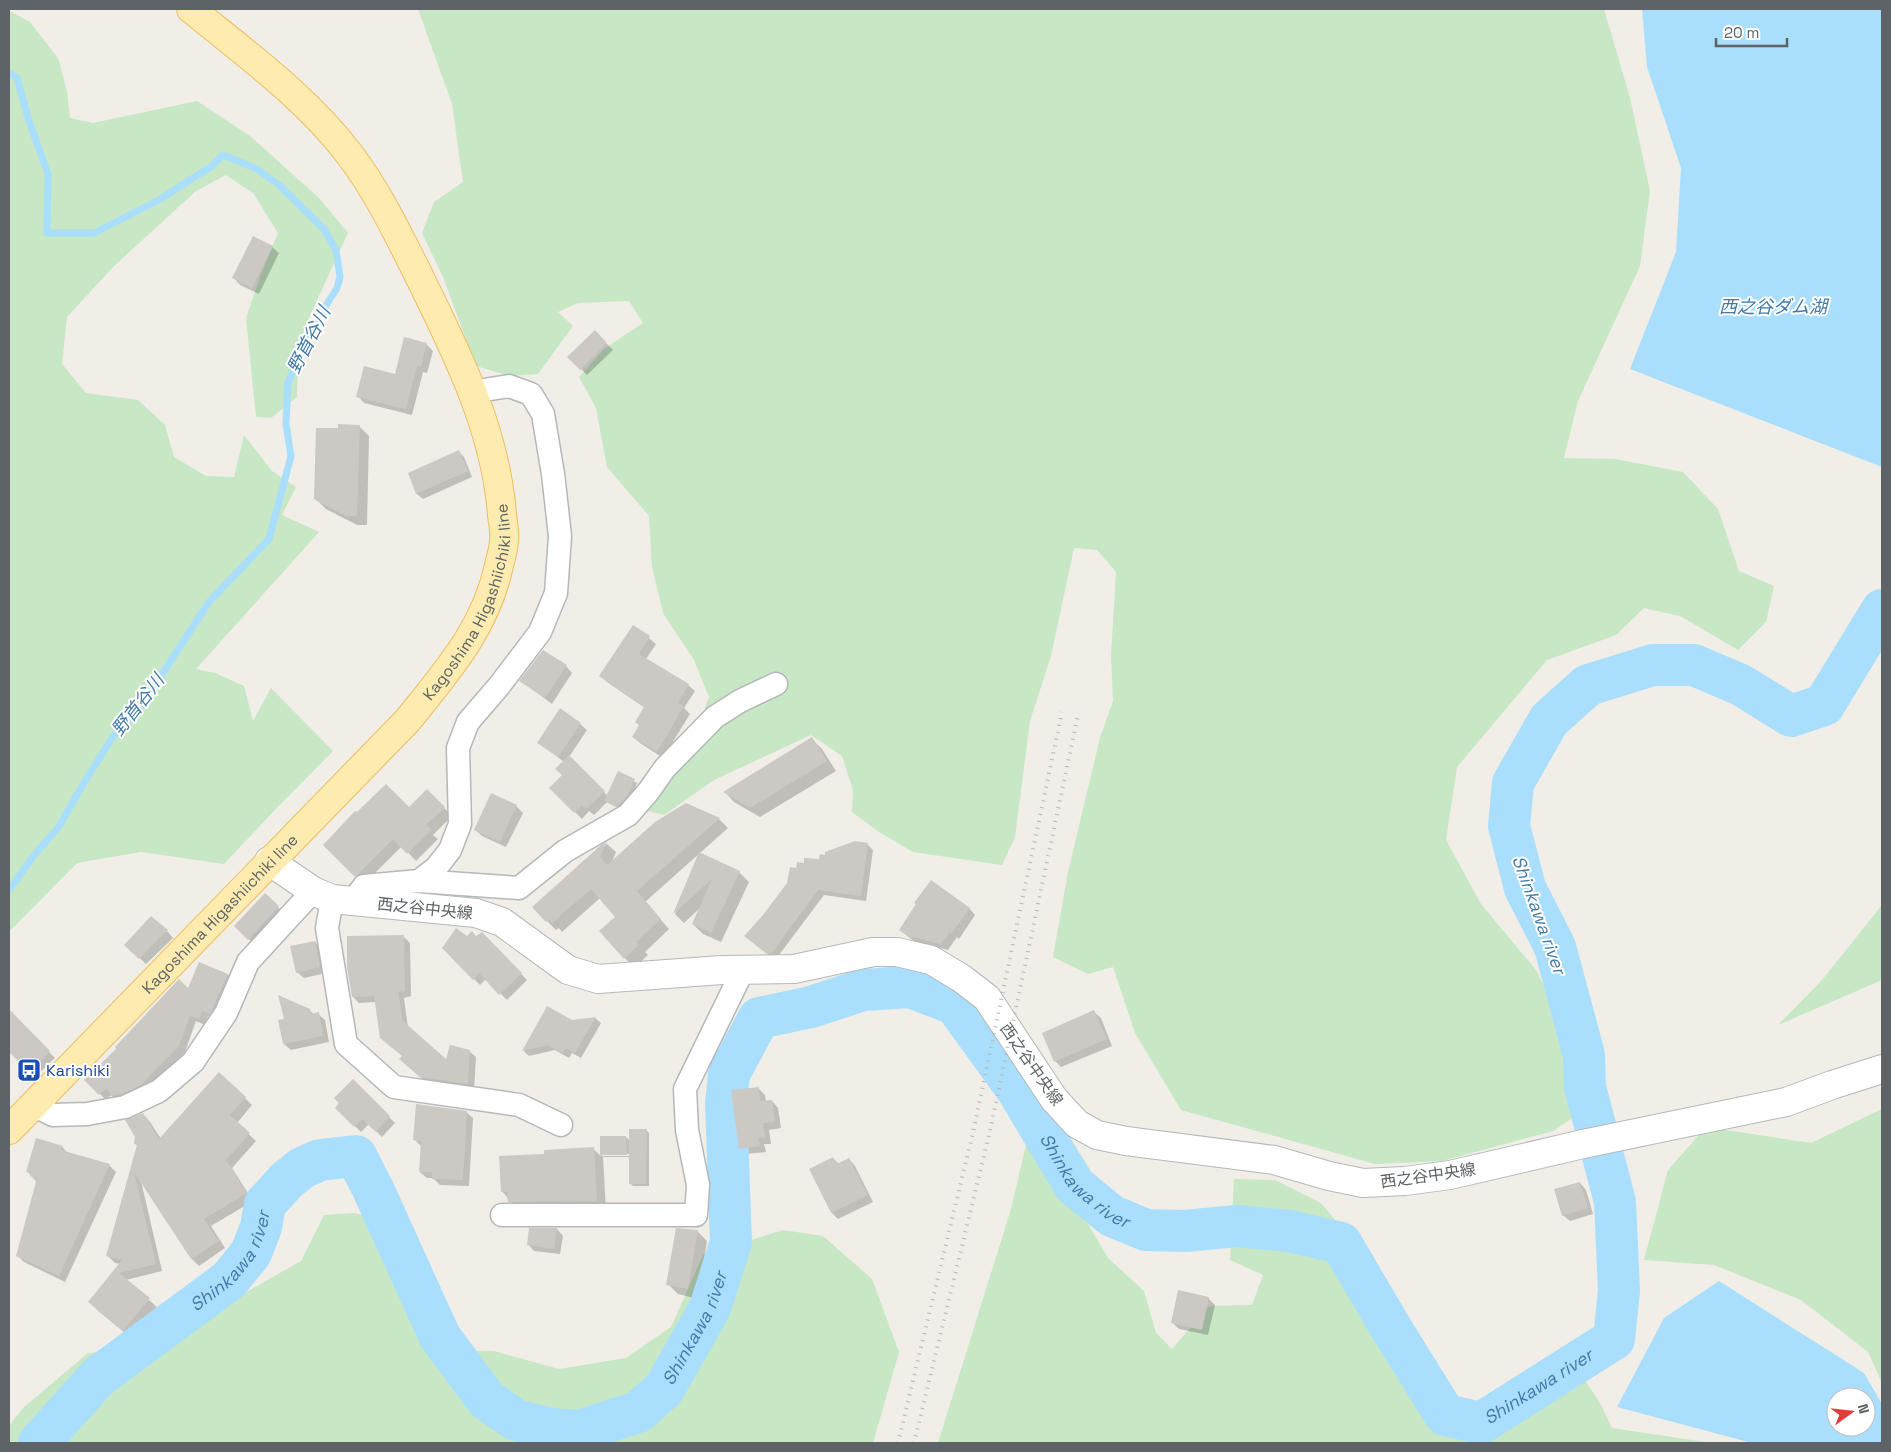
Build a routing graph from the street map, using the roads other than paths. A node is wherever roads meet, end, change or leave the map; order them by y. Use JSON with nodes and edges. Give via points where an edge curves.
{"nodes":[{"id":1,"x":191,"y":9,"type":"edge"},
{"id":2,"x":471,"y":392,"type":"junction"},
{"id":3,"x":776,"y":684,"type":"dead end"},
{"id":4,"x":270,"y":861,"type":"junction"},
{"id":5,"x":419,"y":881,"type":"junction"},
{"id":6,"x":333,"y":897,"type":"junction"},
{"id":7,"x":742,"y":970,"type":"junction"},
{"id":8,"x":1882,"y":1069,"type":"edge"},
{"id":9,"x":33,"y":1105,"type":"junction"},
{"id":10,"x":561,"y":1125,"type":"dead end"},
{"id":11,"x":9,"y":1130,"type":"edge"},
{"id":12,"x":502,"y":1215,"type":"dead end"}],
"edges":[{"from":1,"to":2,"type":"main road","name":"Kagoshima Higashiichiki line","via":[[316,116],[350,155],[382,202],[448,336]]},
{"from":2,"to":4,"type":"main road","name":"Kagoshima Higashiichiki line","via":[[497,473],[504,540],[495,585],[477,627],[408,720]]},
{"from":2,"to":5,"type":"street","via":[[509,386],[531,394],[543,414],[560,536],[556,593],[540,632],[468,722],[458,748],[460,824],[450,850],[436,868]]},
{"from":3,"to":5,"type":"street","via":[[715,717],[665,768],[628,815],[565,851],[519,888]]},
{"from":4,"to":6,"type":"street"},
{"from":4,"to":9,"type":"main road","name":"Kagoshima Higashiichiki line"},
{"from":5,"to":6,"type":"street","via":[[364,886]]},
{"from":6,"to":7,"type":"street","name":"西之谷中央線","via":[[476,913],[502,922],[568,970],[598,979]]},
{"from":6,"to":9,"type":"street","via":[[248,962],[226,1013],[194,1062],[159,1091],[125,1106],[87,1114],[53,1115]]},
{"from":6,"to":10,"type":"street","via":[[327,928],[346,1044],[394,1087],[519,1105]]},
{"from":7,"to":8,"type":"street","name":"西之谷中央線","via":[[794,969],[873,952],[897,952],[931,960],[987,998],[1054,1099],[1077,1124],[1097,1135],[1274,1160],[1363,1183],[1450,1174],[1786,1102]]},
{"from":7,"to":12,"type":"street","via":[[685,1089],[687,1130],[698,1185],[696,1215]]},
{"from":9,"to":11,"type":"main road","name":"Kagoshima Higashiichiki line"}]}
